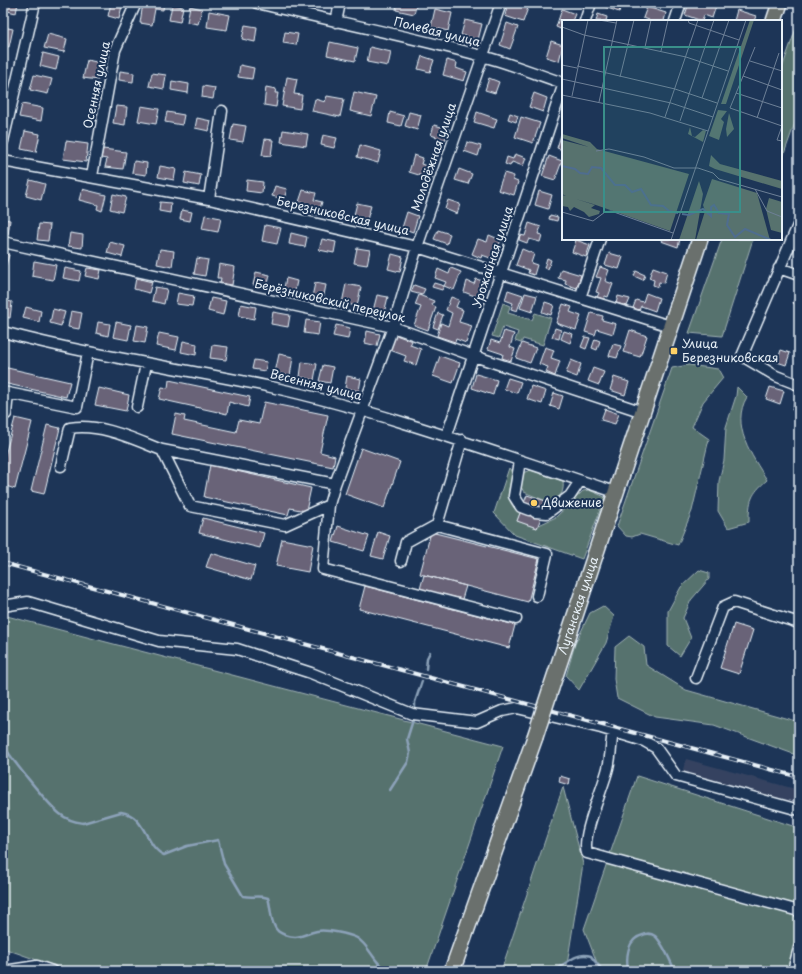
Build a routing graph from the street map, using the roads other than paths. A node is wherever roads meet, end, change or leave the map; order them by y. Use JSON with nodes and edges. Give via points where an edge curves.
{"nodes":[{"id":1,"x":35,"y":3,"type":"edge"},
{"id":2,"x":136,"y":3,"type":"edge"},
{"id":3,"x":257,"y":3,"type":"edge"},
{"id":4,"x":340,"y":3,"type":"edge"},
{"id":5,"x":501,"y":3,"type":"edge"},
{"id":6,"x":591,"y":3,"type":"edge"},
{"id":7,"x":680,"y":3,"type":"edge"},
{"id":8,"x":780,"y":3,"type":"edge"},
{"id":9,"x":585,"y":20,"type":"edge"},
{"id":10,"x":675,"y":20,"type":"edge"},
{"id":11,"x":774,"y":20,"type":"edge"},
{"id":12,"x":336,"y":22,"type":"junction"},
{"id":13,"x":484,"y":56,"type":"junction"},
{"id":14,"x":562,"y":83,"type":"edge"},
{"id":15,"x":562,"y":89,"type":"edge"},
{"id":16,"x":222,"y":111,"type":"dead end"},
{"id":17,"x":3,"y":140,"type":"edge"},
{"id":18,"x":3,"y":160,"type":"edge"},
{"id":19,"x":92,"y":176,"type":"junction"},
{"id":20,"x":209,"y":199,"type":"junction"},
{"id":21,"x":799,"y":223,"type":"edge"},
{"id":22,"x":600,"y":240,"type":"edge"},
{"id":23,"x":700,"y":240,"type":"edge"},
{"id":24,"x":3,"y":242,"type":"edge"},
{"id":25,"x":417,"y":247,"type":"junction"},
{"id":26,"x":779,"y":268,"type":"junction"},
{"id":27,"x":501,"y":274,"type":"junction"},
{"id":28,"x":799,"y":275,"type":"edge"},
{"id":29,"x":580,"y":298,"type":"junction"},
{"id":30,"x":670,"y":326,"type":"junction"},
{"id":31,"x":393,"y":327,"type":"junction"},
{"id":32,"x":3,"y":332,"type":"edge"},
{"id":33,"x":88,"y":352,"type":"junction"},
{"id":34,"x":474,"y":356,"type":"junction"},
{"id":35,"x":146,"y":364,"type":"junction"},
{"id":36,"x":799,"y":385,"type":"edge"},
{"id":37,"x":5,"y":393,"type":"edge"},
{"id":38,"x":137,"y":407,"type":"dead end"},
{"id":39,"x":362,"y":410,"type":"junction"},
{"id":40,"x":643,"y":412,"type":"junction"},
{"id":41,"x":3,"y":415,"type":"edge"},
{"id":42,"x":447,"y":435,"type":"junction"},
{"id":43,"x":462,"y":440,"type":"junction"},
{"id":44,"x":162,"y":450,"type":"junction"},
{"id":45,"x":520,"y":462,"type":"junction"},
{"id":46,"x":61,"y":466,"type":"dead end"},
{"id":47,"x":580,"y":481,"type":"junction"},
{"id":48,"x":335,"y":484,"type":"junction"},
{"id":49,"x":615,"y":492,"type":"junction"},
{"id":50,"x":329,"y":505,"type":"junction"},
{"id":51,"x":437,"y":524,"type":"junction"},
{"id":52,"x":401,"y":561,"type":"dead end"},
{"id":53,"x":537,"y":596,"type":"dead end"},
{"id":54,"x":3,"y":606,"type":"edge"},
{"id":55,"x":516,"y":619,"type":"dead end"},
{"id":56,"x":799,"y":623,"type":"edge"},
{"id":57,"x":696,"y":678,"type":"dead end"},
{"id":58,"x":613,"y":731,"type":"junction"},
{"id":59,"x":799,"y":810,"type":"edge"},
{"id":60,"x":799,"y":911,"type":"edge"},
{"id":61,"x":799,"y":948,"type":"edge"},
{"id":62,"x":4,"y":971,"type":"edge"},
{"id":63,"x":52,"y":971,"type":"edge"},
{"id":64,"x":452,"y":971,"type":"edge"},
{"id":65,"x":793,"y":971,"type":"edge"}],
"edges":[{"from":1,"to":17,"type":"street"},
{"from":2,"to":19,"type":"street","name":"Осенняя улица","via":[[115,50]]},
{"from":3,"to":12,"type":"street","name":"Полевая улица"},
{"from":4,"to":12,"type":"street"},
{"from":5,"to":13,"type":"street","name":"Молодёжная улица"},
{"from":6,"to":9,"type":"street"},
{"from":7,"to":10,"type":"street"},
{"from":8,"to":11,"type":"highway"},
{"from":12,"to":13,"type":"street","name":"Полевая улица"},
{"from":13,"to":14,"type":"street","name":"Полевая улица"},
{"from":13,"to":25,"type":"street","name":"Молодёжная улица"},
{"from":15,"to":27,"type":"street","name":"Урожайная улица"},
{"from":16,"to":20,"type":"street"},
{"from":18,"to":19,"type":"street","name":"Березниковская улица"},
{"from":19,"to":20,"type":"street","name":"Березниковская улица"},
{"from":20,"to":25,"type":"street","name":"Березниковская улица"},
{"from":21,"to":26,"type":"street"},
{"from":22,"to":29,"type":"street"},
{"from":23,"to":30,"type":"highway","name":"Луганская улица"},
{"from":24,"to":31,"type":"street","name":"Берёзниковский переулок"},
{"from":25,"to":27,"type":"street","name":"Березниковская улица"},
{"from":25,"to":31,"type":"street","name":"Молодёжная улица"},
{"from":26,"to":28,"type":"street"},
{"from":26,"to":36,"type":"street","via":[[742,356],[776,376]]},
{"from":27,"to":29,"type":"street","name":"Березниковская улица"},
{"from":27,"to":34,"type":"street","name":"Урожайная улица"},
{"from":29,"to":30,"type":"street","name":"Березниковская улица"},
{"from":30,"to":40,"type":"highway","name":"Луганская улица"},
{"from":31,"to":34,"type":"street","name":"Берёзниковский переулок"},
{"from":31,"to":39,"type":"street","name":"Молодёжная улица"},
{"from":32,"to":33,"type":"street","name":"Весенняя улица"},
{"from":33,"to":35,"type":"street","name":"Весенняя улица"},
{"from":33,"to":37,"type":"street","via":[[77,407]]},
{"from":34,"to":40,"type":"street","name":"Берёзниковский переулок"},
{"from":34,"to":42,"type":"street","name":"Урожайная улица"},
{"from":35,"to":38,"type":"street"},
{"from":35,"to":39,"type":"street","name":"Весенняя улица","via":[[271,387]]},
{"from":37,"to":41,"type":"street","via":[[6,414]]},
{"from":39,"to":42,"type":"street","name":"Весенняя улица"},
{"from":39,"to":48,"type":"street","name":"Молодёжная улица"},
{"from":40,"to":49,"type":"highway","name":"Луганская улица"},
{"from":42,"to":43,"type":"street","name":"Весенняя улица"},
{"from":43,"to":45,"type":"street","name":"Весенняя улица"},
{"from":43,"to":51,"type":"street"},
{"from":44,"to":46,"type":"street","via":[[112,432],[81,426],[70,428]]},
{"from":44,"to":48,"type":"street"},
{"from":44,"to":50,"type":"street","via":[[190,506],[286,525]]},
{"from":45,"to":47,"type":"street","name":"Весенняя улица"},
{"from":45,"to":47,"type":"street","via":[[514,496],[521,507],[532,511],[546,513],[570,496]]},
{"from":47,"to":49,"type":"street","name":"Весенняя улица"},
{"from":48,"to":50,"type":"street","name":"Молодёжная улица"},
{"from":49,"to":64,"type":"highway","name":"Луганская улица","bridge":true,"via":[[535,737]]},
{"from":50,"to":55,"type":"street","name":"Молодёжная улица","via":[[324,569]]},
{"from":51,"to":52,"type":"street","via":[[406,542]]},
{"from":51,"to":53,"type":"street","via":[[547,554]]},
{"from":54,"to":58,"type":"street","via":[[28,602],[159,641],[237,648],[311,673],[412,714],[477,722],[502,711],[517,708]]},
{"from":56,"to":57,"type":"street","via":[[734,602],[723,607]]},
{"from":58,"to":59,"type":"street","via":[[644,741],[656,748],[676,776]]},
{"from":58,"to":60,"type":"street","via":[[608,766],[584,846],[587,853]]},
{"from":61,"to":65,"type":"street"},
{"from":62,"to":63,"type":"street","via":[[37,966]]}]}
